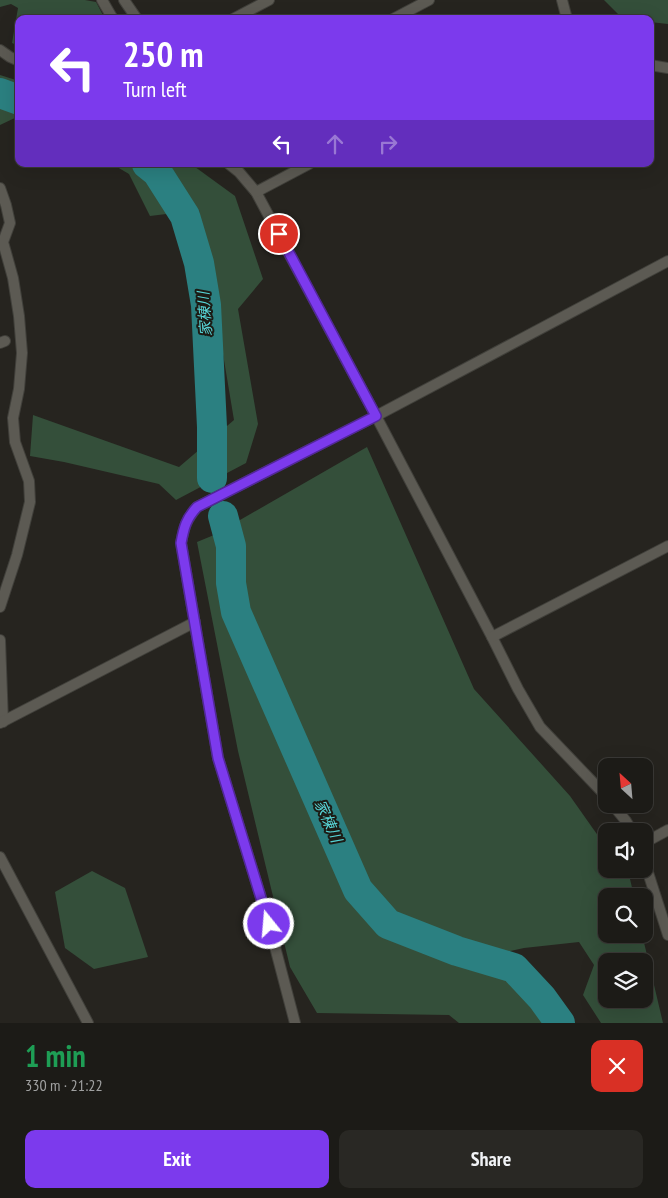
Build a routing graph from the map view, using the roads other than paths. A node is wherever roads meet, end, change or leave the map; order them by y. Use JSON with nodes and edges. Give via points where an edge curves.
{"nodes":[{"id":1,"x":124,"y":0,"type":"edge"},
{"id":2,"x":269,"y":0,"type":"edge"},
{"id":3,"x":429,"y":0,"type":"edge"},
{"id":4,"x":562,"y":0,"type":"edge"},
{"id":5,"x":105,"y":1,"type":"edge"},
{"id":6,"x":111,"y":15,"type":"edge"},
{"id":7,"x":134,"y":15,"type":"edge"},
{"id":8,"x":241,"y":15,"type":"edge"},
{"id":9,"x":401,"y":15,"type":"edge"},
{"id":10,"x":566,"y":15,"type":"edge"},
{"id":11,"x":0,"y":50,"type":"edge"},
{"id":12,"x":15,"y":60,"type":"edge"},
{"id":13,"x":654,"y":66,"type":"edge"},
{"id":14,"x":668,"y":68,"type":"edge"},
{"id":15,"x":233,"y":167,"type":"edge"},
{"id":16,"x":303,"y":167,"type":"edge"},
{"id":17,"x":0,"y":188,"type":"edge"},
{"id":18,"x":256,"y":192,"type":"junction"},
{"id":19,"x":668,"y":261,"type":"edge"},
{"id":20,"x":376,"y":416,"type":"junction"},
{"id":21,"x":668,"y":546,"type":"edge"},
{"id":22,"x":0,"y":606,"type":"edge"},
{"id":23,"x":195,"y":622,"type":"junction"},
{"id":24,"x":492,"y":637,"type":"junction"},
{"id":25,"x":0,"y":640,"type":"edge"},
{"id":26,"x":1,"y":723,"type":"edge"},
{"id":27,"x":598,"y":788,"type":"edge"},
{"id":28,"x":619,"y":813,"type":"edge"},
{"id":29,"x":627,"y":823,"type":"edge"},
{"id":30,"x":668,"y":830,"type":"edge"},
{"id":31,"x":653,"y":838,"type":"edge"},
{"id":32,"x":0,"y":857,"type":"edge"},
{"id":33,"x":650,"y":878,"type":"edge"},
{"id":34,"x":668,"y":935,"type":"edge"},
{"id":35,"x":88,"y":1023,"type":"edge"},
{"id":36,"x":295,"y":1023,"type":"edge"}],
"edges":[{"from":1,"to":7,"type":"lane"},
{"from":2,"to":8,"type":"lane"},
{"from":3,"to":9,"type":"lane"},
{"from":4,"to":10,"type":"lane"},
{"from":5,"to":6,"type":"lane"},
{"from":11,"to":12,"type":"lane"},
{"from":13,"to":14,"type":"lane"},
{"from":15,"to":18,"type":"lane"},
{"from":16,"to":18,"type":"lane"},
{"from":17,"to":22,"type":"lane","via":[[10,223],[2,242],[19,316],[22,353],[13,418],[15,442],[29,481],[30,502]]},
{"from":18,"to":20,"type":"lane"},
{"from":19,"to":20,"type":"lane"},
{"from":20,"to":23,"type":"lane","via":[[197,507],[184,527],[181,543]]},
{"from":20,"to":24,"type":"lane"},
{"from":21,"to":24,"type":"lane"},
{"from":23,"to":26,"type":"lane"},
{"from":23,"to":36,"type":"lane","via":[[218,758],[269,924]]},
{"from":24,"to":27,"type":"lane","via":[[540,727]]},
{"from":25,"to":26,"type":"lane"},
{"from":28,"to":29,"type":"lane"},
{"from":30,"to":31,"type":"lane"},
{"from":32,"to":35,"type":"lane"},
{"from":33,"to":34,"type":"lane"}]}
